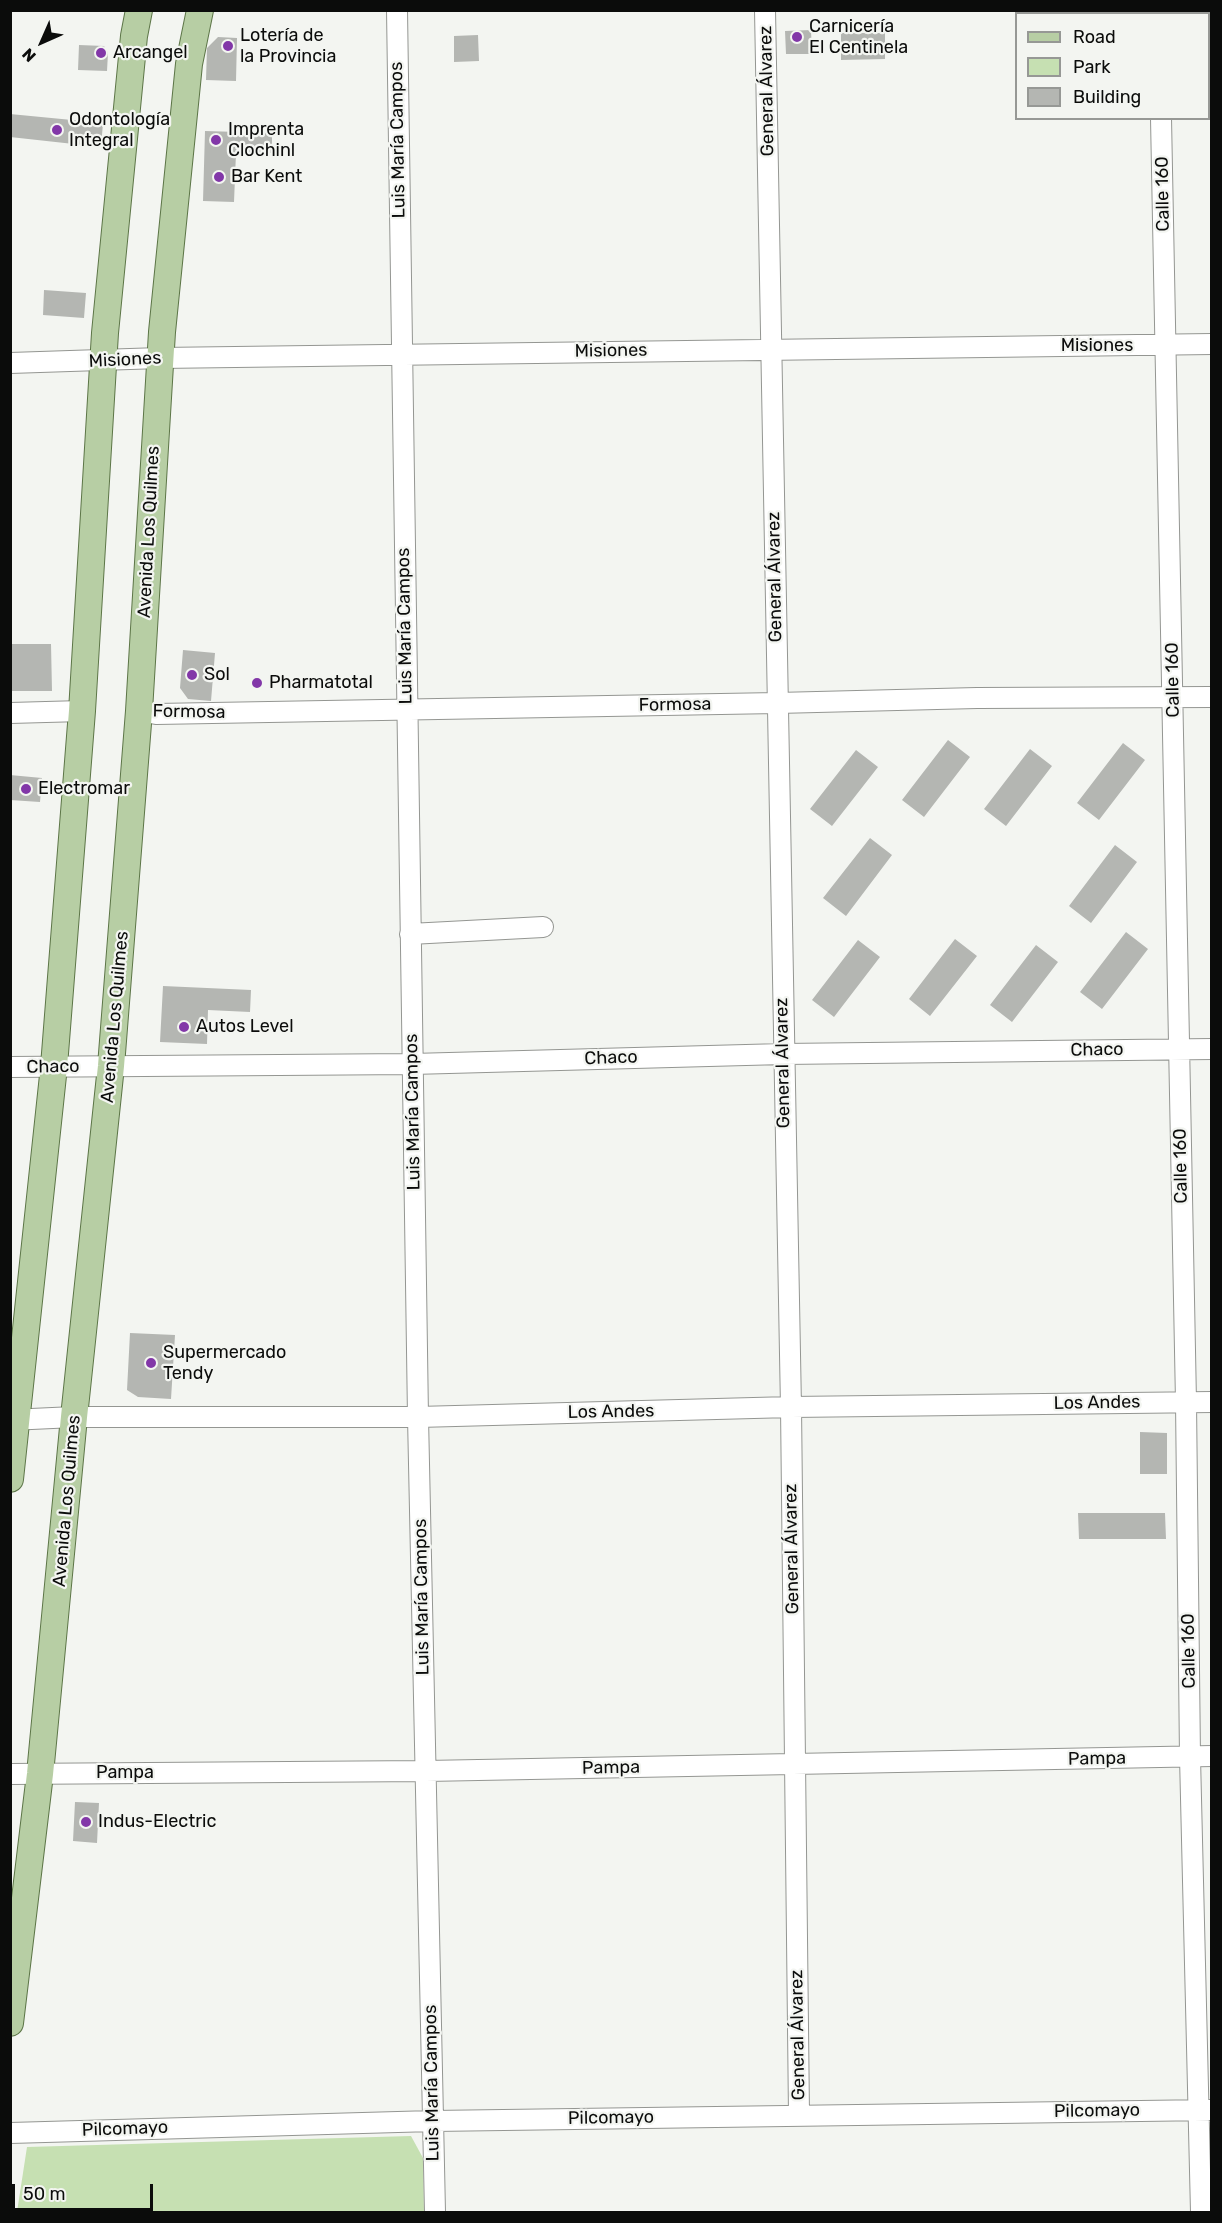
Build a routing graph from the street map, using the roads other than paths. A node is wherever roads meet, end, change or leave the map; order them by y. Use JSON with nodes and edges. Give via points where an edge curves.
{"nodes":[{"id":1,"x":139,"y":10,"type":"edge"},
{"id":2,"x":200,"y":10,"type":"edge"},
{"id":3,"x":397,"y":10,"type":"edge"},
{"id":4,"x":765,"y":10,"type":"edge"},
{"id":5,"x":1161,"y":120,"type":"edge"},
{"id":6,"x":1212,"y":344,"type":"edge"},
{"id":7,"x":1166,"y":346,"type":"junction"},
{"id":8,"x":771,"y":348,"type":"junction"},
{"id":9,"x":401,"y":355,"type":"junction"},
{"id":10,"x":160,"y":357,"type":"junction"},
{"id":11,"x":103,"y":361,"type":"junction"},
{"id":12,"x":10,"y":363,"type":"edge"},
{"id":13,"x":1212,"y":697,"type":"edge"},
{"id":14,"x":1173,"y":698,"type":"junction"},
{"id":15,"x":777,"y":703,"type":"junction"},
{"id":16,"x":407,"y":710,"type":"junction"},
{"id":17,"x":82,"y":711,"type":"junction"},
{"id":18,"x":139,"y":711,"type":"junction"},
{"id":19,"x":10,"y":713,"type":"edge"},
{"id":20,"x":543,"y":927,"type":"dead end"},
{"id":21,"x":410,"y":934,"type":"junction"},
{"id":22,"x":1212,"y":1048,"type":"edge"},
{"id":23,"x":1178,"y":1049,"type":"junction"},
{"id":24,"x":783,"y":1054,"type":"junction"},
{"id":25,"x":412,"y":1064,"type":"junction"},
{"id":26,"x":54,"y":1066,"type":"junction"},
{"id":27,"x":111,"y":1066,"type":"junction"},
{"id":28,"x":10,"y":1067,"type":"edge"},
{"id":29,"x":1186,"y":1402,"type":"junction"},
{"id":30,"x":1212,"y":1402,"type":"edge"},
{"id":31,"x":791,"y":1407,"type":"junction"},
{"id":32,"x":74,"y":1417,"type":"junction"},
{"id":33,"x":418,"y":1417,"type":"junction"},
{"id":34,"x":13,"y":1420,"type":"edge"},
{"id":35,"x":10,"y":1479,"type":"edge"},
{"id":36,"x":1212,"y":1756,"type":"edge"},
{"id":37,"x":1190,"y":1757,"type":"junction"},
{"id":38,"x":795,"y":1765,"type":"junction"},
{"id":39,"x":426,"y":1771,"type":"junction"},
{"id":40,"x":10,"y":1774,"type":"edge"},
{"id":41,"x":40,"y":1774,"type":"junction"},
{"id":42,"x":10,"y":2023,"type":"edge"},
{"id":43,"x":1205,"y":2110,"type":"edge"},
{"id":44,"x":799,"y":2115,"type":"junction"},
{"id":45,"x":433,"y":2121,"type":"junction"},
{"id":46,"x":10,"y":2133,"type":"edge"},
{"id":47,"x":435,"y":2212,"type":"edge"},
{"id":48,"x":1200,"y":2212,"type":"edge"}],
"edges":[{"from":1,"to":11,"type":"main road"},
{"from":2,"to":10,"type":"main road","name":"Avenida Los Quilmes","via":[[189,64]]},
{"from":3,"to":9,"type":"street","name":"Luis María Campos"},
{"from":4,"to":8,"type":"street","name":"General Álvarez"},
{"from":5,"to":7,"type":"street","name":"Calle 160"},
{"from":6,"to":7,"type":"street","name":"Misiones"},
{"from":7,"to":8,"type":"street","name":"Misiones"},
{"from":7,"to":14,"type":"street","name":"Calle 160"},
{"from":8,"to":9,"type":"street","name":"Misiones"},
{"from":8,"to":15,"type":"street","name":"General Álvarez"},
{"from":9,"to":10,"type":"street","name":"Misiones"},
{"from":9,"to":16,"type":"street","name":"Luis María Campos"},
{"from":10,"to":11,"type":"street","name":"Misiones"},
{"from":10,"to":18,"type":"main road","name":"Avenida Los Quilmes"},
{"from":11,"to":12,"type":"street","name":"Misiones"},
{"from":11,"to":17,"type":"main road"},
{"from":13,"to":14,"type":"street","name":"Formosa"},
{"from":14,"to":15,"type":"street","name":"Formosa"},
{"from":14,"to":23,"type":"street","name":"Calle 160"},
{"from":15,"to":16,"type":"street","name":"Formosa"},
{"from":15,"to":24,"type":"street","name":"General Álvarez"},
{"from":16,"to":18,"type":"street","name":"Formosa","via":[[156,714]]},
{"from":16,"to":21,"type":"street","name":"Luis María Campos"},
{"from":17,"to":19,"type":"street"},
{"from":17,"to":26,"type":"main road"},
{"from":18,"to":27,"type":"main road","name":"Avenida Los Quilmes"},
{"from":20,"to":21,"type":"street"},
{"from":21,"to":25,"type":"street","name":"Luis María Campos"},
{"from":22,"to":23,"type":"street","name":"Chaco"},
{"from":23,"to":24,"type":"street","name":"Chaco"},
{"from":23,"to":29,"type":"street","name":"Calle 160"},
{"from":24,"to":25,"type":"street","name":"Chaco"},
{"from":24,"to":31,"type":"street","name":"General Álvarez"},
{"from":25,"to":27,"type":"street","name":"Chaco"},
{"from":25,"to":33,"type":"street","name":"Luis María Campos"},
{"from":26,"to":27,"type":"street","name":"Chaco"},
{"from":26,"to":28,"type":"street","name":"Chaco"},
{"from":26,"to":34,"type":"main road"},
{"from":27,"to":32,"type":"main road","name":"Avenida Los Quilmes"},
{"from":29,"to":30,"type":"street","name":"Los Andes"},
{"from":29,"to":31,"type":"street","name":"Los Andes"},
{"from":29,"to":37,"type":"street","name":"Calle 160"},
{"from":31,"to":33,"type":"street","name":"Los Andes"},
{"from":31,"to":38,"type":"street","name":"General Álvarez"},
{"from":32,"to":33,"type":"street","name":"Los Andes"},
{"from":32,"to":34,"type":"street","name":"Los Andes"},
{"from":32,"to":41,"type":"main road","name":"Avenida Los Quilmes"},
{"from":33,"to":39,"type":"street","name":"Luis María Campos"},
{"from":34,"to":35,"type":"main road"},
{"from":36,"to":37,"type":"street","name":"Pampa"},
{"from":37,"to":38,"type":"street","name":"Pampa"},
{"from":37,"to":43,"type":"street","name":"Calle 160"},
{"from":38,"to":39,"type":"street","name":"Pampa"},
{"from":38,"to":44,"type":"street","name":"General Álvarez"},
{"from":39,"to":41,"type":"street","name":"Pampa"},
{"from":39,"to":45,"type":"street","name":"Luis María Campos"},
{"from":40,"to":41,"type":"street","name":"Pampa"},
{"from":41,"to":42,"type":"main road","name":"Avenida Los Quilmes"},
{"from":43,"to":44,"type":"street","name":"Pilcomayo"},
{"from":43,"to":48,"type":"street","name":"Calle 160"},
{"from":44,"to":45,"type":"street","name":"Pilcomayo"},
{"from":45,"to":46,"type":"street","name":"Pilcomayo"},
{"from":45,"to":47,"type":"street","name":"Luis María Campos"}]}
